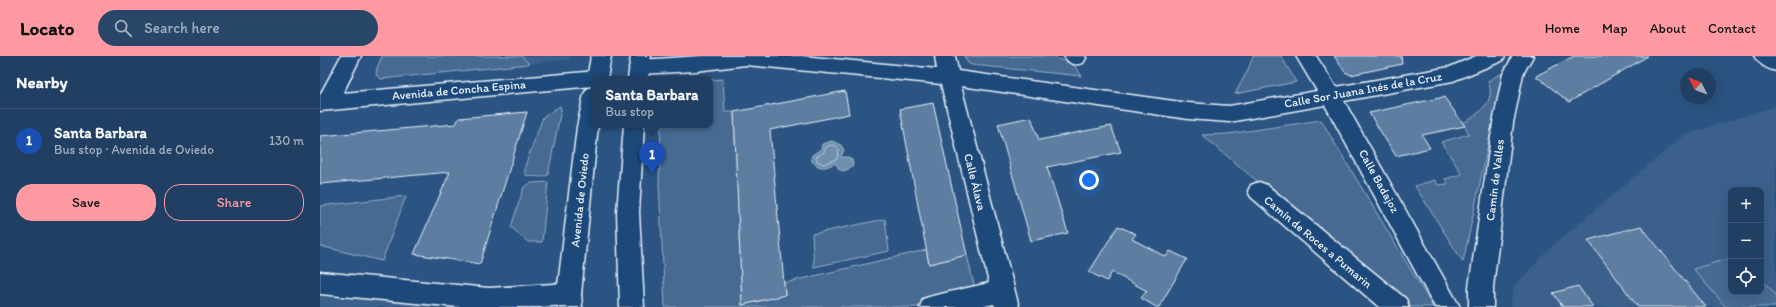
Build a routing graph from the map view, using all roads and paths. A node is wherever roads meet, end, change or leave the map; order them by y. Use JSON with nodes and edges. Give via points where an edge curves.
{"nodes":[{"id":1,"x":351,"y":56,"type":"edge"},
{"id":2,"x":601,"y":56,"type":"edge"},
{"id":3,"x":1306,"y":56,"type":"edge"},
{"id":4,"x":1495,"y":56,"type":"edge"},
{"id":5,"x":1523,"y":56,"type":"edge"},
{"id":6,"x":1764,"y":56,"type":"edge"},
{"id":7,"x":1776,"y":64,"type":"edge"},
{"id":8,"x":947,"y":66,"type":"edge"},
{"id":9,"x":639,"y":67,"type":"edge"},
{"id":10,"x":597,"y":76,"type":"edge"},
{"id":11,"x":591,"y":84,"type":"edge"},
{"id":12,"x":1332,"y":97,"type":"junction"},
{"id":13,"x":324,"y":103,"type":"edge"},
{"id":14,"x":591,"y":108,"type":"edge"},
{"id":15,"x":634,"y":128,"type":"edge"},
{"id":16,"x":1259,"y":191,"type":"dead end"},
{"id":17,"x":320,"y":283,"type":"edge"},
{"id":18,"x":1005,"y":299,"type":"edge"},
{"id":19,"x":570,"y":301,"type":"edge"},
{"id":20,"x":632,"y":307,"type":"edge"},
{"id":21,"x":932,"y":307,"type":"edge"},
{"id":22,"x":1397,"y":307,"type":"edge"},
{"id":23,"x":1448,"y":307,"type":"edge"},
{"id":24,"x":1481,"y":307,"type":"edge"}],
"edges":[{"from":1,"to":13,"type":"street"},
{"from":2,"to":10,"type":"street","name":"Avenida de Oviedo"},
{"from":3,"to":12,"type":"street","name":"Calle Badajoz"},
{"from":4,"to":12,"type":"street","name":"Calle Sor Juana Inés de la Cruz","via":[[1453,74]]},
{"from":5,"to":24,"type":"street","name":"Camín de Valles","via":[[1513,74],[1503,123],[1481,288]]},
{"from":6,"to":7,"type":"street"},
{"from":8,"to":9,"type":"street","via":[[746,58]]},
{"from":8,"to":12,"type":"street","name":"Calle Sor Juana Inés de la Cruz","via":[[1065,94],[1188,111],[1229,114]]},
{"from":8,"to":18,"type":"street","name":"Calle Álava"},
{"from":11,"to":13,"type":"street","name":"Avenida de Concha Espina"},
{"from":12,"to":23,"type":"street","name":"Calle Badajoz"},
{"from":14,"to":19,"type":"street","name":"Avenida de Oviedo"},
{"from":15,"to":20,"type":"street","via":[[628,212]]},
{"from":16,"to":22,"type":"street","name":"Camín de Roces a Pumarin"},
{"from":17,"to":19,"type":"street","via":[[489,299]]},
{"from":18,"to":21,"type":"street"}]}
